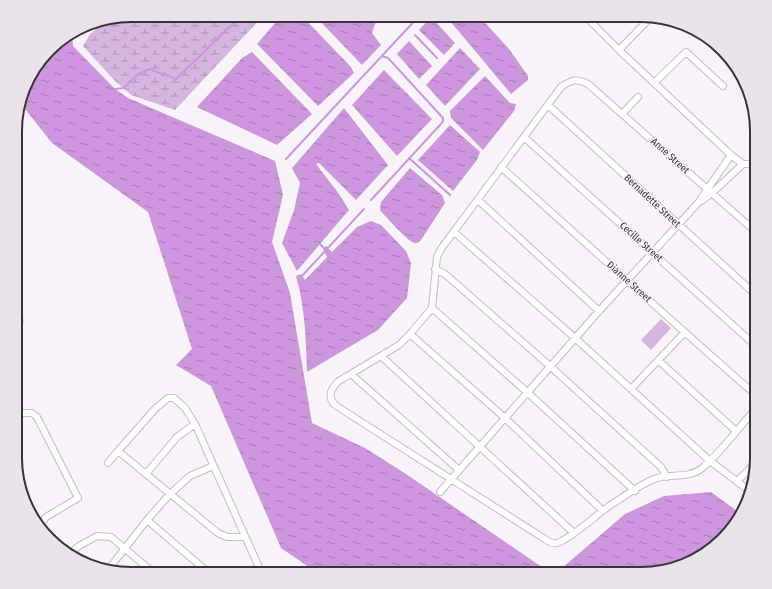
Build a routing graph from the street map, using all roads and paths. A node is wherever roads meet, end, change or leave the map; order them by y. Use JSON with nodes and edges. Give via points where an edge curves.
{"nodes":[{"id":1,"x":591,"y":22,"type":"edge"},
{"id":2,"x":646,"y":22,"type":"edge"},
{"id":3,"x":619,"y":50,"type":"junction"},
{"id":4,"x":654,"y":83,"type":"junction"},
{"id":5,"x":723,"y":86,"type":"dead end"},
{"id":6,"x":638,"y":97,"type":"dead end"},
{"id":7,"x":548,"y":105,"type":"junction"},
{"id":8,"x":622,"y":113,"type":"junction"},
{"id":9,"x":524,"y":137,"type":"junction"},
{"id":10,"x":731,"y":155,"type":"junction"},
{"id":11,"x":743,"y":164,"type":"junction"},
{"id":12,"x":750,"y":164,"type":"edge"},
{"id":13,"x":501,"y":167,"type":"junction"},
{"id":14,"x":709,"y":191,"type":"junction"},
{"id":15,"x":478,"y":200,"type":"junction"},
{"id":16,"x":678,"y":224,"type":"junction"},
{"id":17,"x":750,"y":227,"type":"edge"},
{"id":18,"x":454,"y":232,"type":"junction"},
{"id":19,"x":653,"y":253,"type":"junction"},
{"id":20,"x":435,"y":269,"type":"junction"},
{"id":21,"x":628,"y":280,"type":"junction"},
{"id":22,"x":750,"y":290,"type":"edge"},
{"id":23,"x":432,"y":308,"type":"junction"},
{"id":24,"x":599,"y":311,"type":"junction"},
{"id":25,"x":684,"y":333,"type":"junction"},
{"id":26,"x":410,"y":334,"type":"junction"},
{"id":27,"x":575,"y":338,"type":"junction"},
{"id":28,"x":750,"y":342,"type":"edge"},
{"id":29,"x":382,"y":356,"type":"junction"},
{"id":30,"x":658,"y":361,"type":"junction"},
{"id":31,"x":551,"y":367,"type":"junction"},
{"id":32,"x":351,"y":374,"type":"junction"},
{"id":33,"x":631,"y":389,"type":"junction"},
{"id":34,"x":750,"y":390,"type":"edge"},
{"id":35,"x":528,"y":393,"type":"junction"},
{"id":36,"x":22,"y":413,"type":"edge"},
{"id":37,"x":750,"y":415,"type":"edge"},
{"id":38,"x":505,"y":418,"type":"junction"},
{"id":39,"x":196,"y":424,"type":"junction"},
{"id":40,"x":736,"y":430,"type":"junction"},
{"id":41,"x":480,"y":446,"type":"junction"},
{"id":42,"x":118,"y":451,"type":"junction"},
{"id":43,"x":710,"y":461,"type":"junction"},
{"id":44,"x":108,"y":463,"type":"dead end"},
{"id":45,"x":213,"y":466,"type":"junction"},
{"id":46,"x":749,"y":469,"type":"edge"},
{"id":47,"x":459,"y":470,"type":"junction"},
{"id":48,"x":146,"y":474,"type":"junction"},
{"id":49,"x":667,"y":477,"type":"junction"},
{"id":50,"x":451,"y":480,"type":"junction"},
{"id":51,"x":737,"y":481,"type":"junction"},
{"id":52,"x":746,"y":488,"type":"edge"},
{"id":53,"x":635,"y":490,"type":"junction"},
{"id":54,"x":440,"y":492,"type":"dead end"},
{"id":55,"x":170,"y":494,"type":"junction"},
{"id":56,"x":602,"y":510,"type":"junction"},
{"id":57,"x":147,"y":520,"type":"junction"},
{"id":58,"x":43,"y":521,"type":"edge"},
{"id":59,"x":574,"y":533,"type":"junction"},
{"id":60,"x":245,"y":537,"type":"junction"},
{"id":61,"x":124,"y":549,"type":"junction"},
{"id":62,"x":74,"y":550,"type":"edge"},
{"id":63,"x":112,"y":565,"type":"edge"},
{"id":64,"x":146,"y":567,"type":"edge"},
{"id":65,"x":202,"y":567,"type":"edge"},
{"id":66,"x":259,"y":567,"type":"edge"}],
"edges":[{"from":1,"to":3,"type":"street"},
{"from":2,"to":3,"type":"street"},
{"from":3,"to":4,"type":"street"},
{"from":4,"to":5,"type":"street","via":[[686,52]]},
{"from":4,"to":10,"type":"street"},
{"from":6,"to":8,"type":"street"},
{"from":7,"to":8,"type":"street","name":"Anne Street","via":[[561,87],[571,80],[581,80]]},
{"from":7,"to":9,"type":"street"},
{"from":7,"to":16,"type":"street","name":"Bernadette Street"},
{"from":8,"to":14,"type":"street","name":"Anne Street"},
{"from":9,"to":13,"type":"street"},
{"from":9,"to":19,"type":"street","name":"Cecille Street"},
{"from":10,"to":11,"type":"street"},
{"from":10,"to":14,"type":"street"},
{"from":11,"to":12,"type":"street"},
{"from":11,"to":14,"type":"street"},
{"from":13,"to":15,"type":"street"},
{"from":13,"to":21,"type":"street","name":"Dianne Street"},
{"from":14,"to":16,"type":"street"},
{"from":14,"to":17,"type":"street","name":"Anne Street"},
{"from":15,"to":18,"type":"street"},
{"from":15,"to":24,"type":"street"},
{"from":16,"to":19,"type":"street"},
{"from":16,"to":22,"type":"street","name":"Bernadette Street"},
{"from":18,"to":20,"type":"street","via":[[441,249]]},
{"from":18,"to":27,"type":"street"},
{"from":19,"to":21,"type":"street"},
{"from":19,"to":28,"type":"street","name":"Cecille Street"},
{"from":20,"to":23,"type":"street"},
{"from":20,"to":31,"type":"street","via":[[445,274]]},
{"from":21,"to":24,"type":"street"},
{"from":21,"to":25,"type":"street","name":"Dianne Street"},
{"from":23,"to":26,"type":"street"},
{"from":23,"to":35,"type":"street"},
{"from":24,"to":27,"type":"street"},
{"from":25,"to":30,"type":"street"},
{"from":25,"to":34,"type":"street","name":"Dianne Street"},
{"from":26,"to":29,"type":"street"},
{"from":26,"to":38,"type":"street"},
{"from":27,"to":31,"type":"street"},
{"from":27,"to":33,"type":"street"},
{"from":29,"to":32,"type":"street"},
{"from":29,"to":41,"type":"street"},
{"from":30,"to":33,"type":"street"},
{"from":30,"to":40,"type":"street"},
{"from":31,"to":35,"type":"street"},
{"from":31,"to":49,"type":"street","via":[[661,468]]},
{"from":32,"to":47,"type":"street"},
{"from":32,"to":50,"type":"street","via":[[333,387],[333,403]]},
{"from":33,"to":43,"type":"street"},
{"from":35,"to":38,"type":"street"},
{"from":35,"to":53,"type":"street"},
{"from":36,"to":58,"type":"street","via":[[37,417],[78,498]]},
{"from":37,"to":40,"type":"street"},
{"from":38,"to":41,"type":"street"},
{"from":38,"to":56,"type":"street"},
{"from":39,"to":42,"type":"street","via":[[185,408],[174,398],[168,398]]},
{"from":39,"to":45,"type":"street"},
{"from":39,"to":48,"type":"street","via":[[177,437]]},
{"from":40,"to":43,"type":"street"},
{"from":41,"to":47,"type":"street"},
{"from":41,"to":59,"type":"street"},
{"from":42,"to":44,"type":"street"},
{"from":42,"to":48,"type":"street"},
{"from":43,"to":49,"type":"street","via":[[700,470],[687,475]]},
{"from":43,"to":51,"type":"street"},
{"from":45,"to":55,"type":"street","via":[[190,476]]},
{"from":45,"to":60,"type":"street"},
{"from":46,"to":51,"type":"street"},
{"from":47,"to":50,"type":"street"},
{"from":48,"to":55,"type":"street"},
{"from":49,"to":53,"type":"street","via":[[654,479]]},
{"from":50,"to":54,"type":"street"},
{"from":50,"to":59,"type":"street","via":[[551,543],[557,543]]},
{"from":51,"to":52,"type":"street"},
{"from":53,"to":56,"type":"street"},
{"from":55,"to":57,"type":"street"},
{"from":55,"to":60,"type":"street","via":[[218,533],[227,537]]},
{"from":56,"to":59,"type":"street"},
{"from":57,"to":61,"type":"street"},
{"from":57,"to":65,"type":"street"},
{"from":60,"to":66,"type":"street"},
{"from":61,"to":62,"type":"street","via":[[110,537],[97,536]]},
{"from":61,"to":63,"type":"street"},
{"from":61,"to":64,"type":"street"}]}
